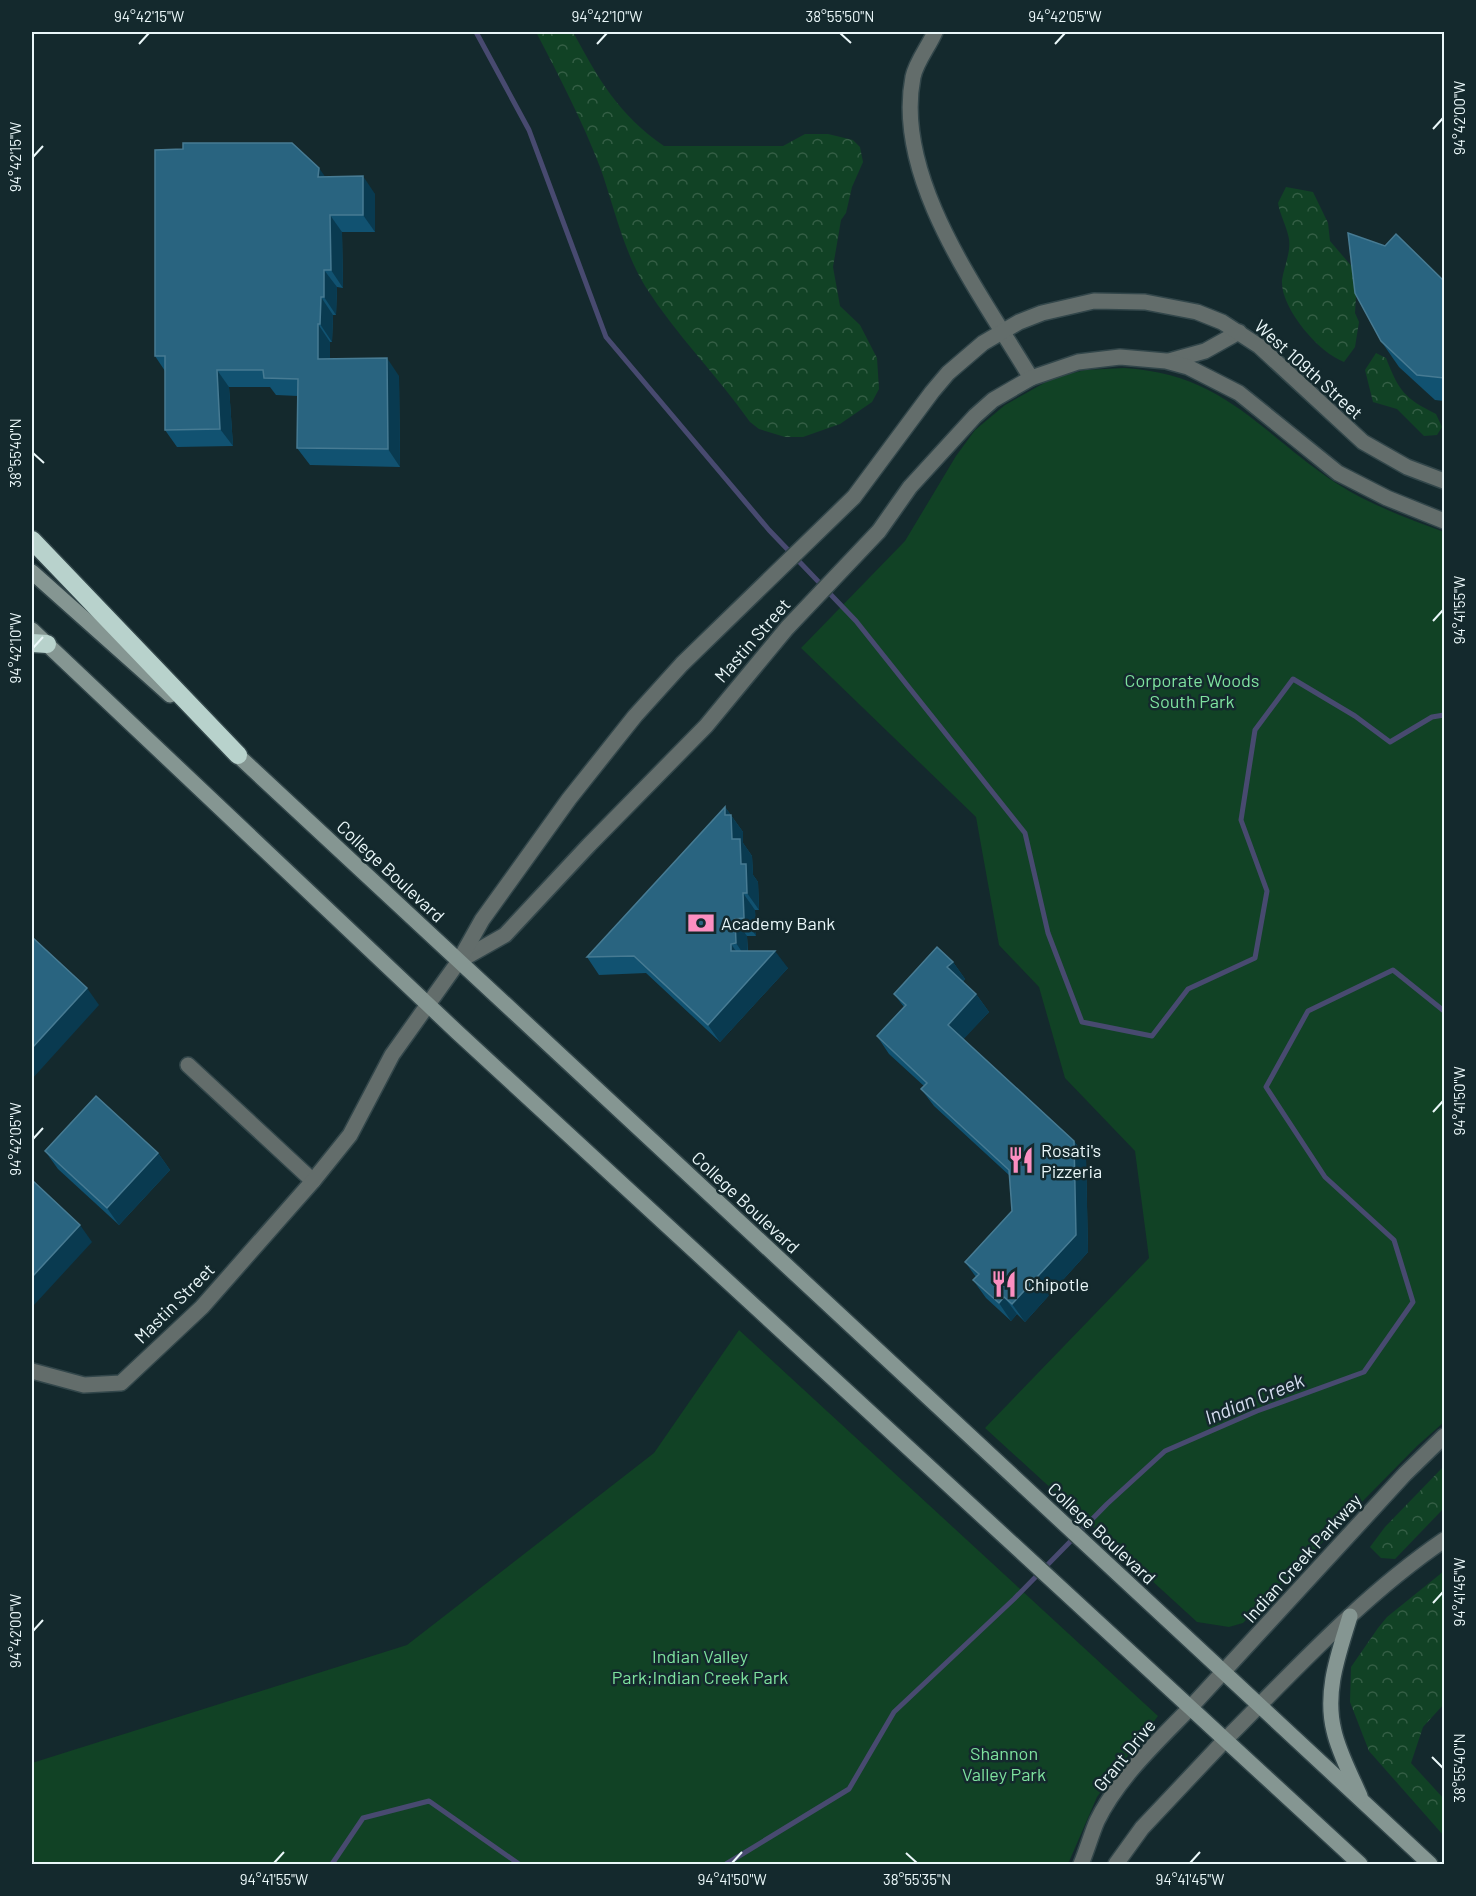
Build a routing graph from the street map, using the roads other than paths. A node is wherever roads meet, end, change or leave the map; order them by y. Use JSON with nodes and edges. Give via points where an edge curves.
{"nodes":[{"id":1,"x":935,"y":32,"type":"edge"},
{"id":2,"x":1004,"y":332,"type":"junction"},
{"id":3,"x":1239,"y":332,"type":"junction"},
{"id":4,"x":1166,"y":361,"type":"junction"},
{"id":5,"x":1031,"y":378,"type":"junction"},
{"id":6,"x":1444,"y":482,"type":"edge"},
{"id":7,"x":1444,"y":520,"type":"edge"},
{"id":8,"x":32,"y":540,"type":"edge"},
{"id":9,"x":32,"y":573,"type":"edge"},
{"id":10,"x":32,"y":630,"type":"edge"},
{"id":11,"x":39,"y":643,"type":"edge"},
{"id":12,"x":238,"y":755,"type":"junction"},
{"id":13,"x":459,"y":961,"type":"junction"},
{"id":14,"x":428,"y":1005,"type":"junction"},
{"id":15,"x":188,"y":1065,"type":"dead end"},
{"id":16,"x":313,"y":1181,"type":"junction"},
{"id":17,"x":32,"y":1371,"type":"edge"},
{"id":18,"x":1444,"y":1436,"type":"edge"},
{"id":19,"x":1444,"y":1540,"type":"edge"},
{"id":20,"x":1350,"y":1616,"type":"junction"},
{"id":21,"x":1225,"y":1672,"type":"junction"},
{"id":22,"x":1260,"y":1705,"type":"junction"},
{"id":23,"x":1190,"y":1708,"type":"junction"},
{"id":24,"x":1225,"y":1740,"type":"junction"},
{"id":25,"x":1362,"y":1802,"type":"junction"},
{"id":26,"x":1081,"y":1864,"type":"edge"},
{"id":27,"x":1116,"y":1864,"type":"edge"},
{"id":28,"x":1360,"y":1864,"type":"edge"},
{"id":29,"x":1430,"y":1864,"type":"edge"}],
"edges":[{"from":1,"to":2,"type":"street","via":[[913,75],[910,117],[915,155],[926,191],[950,242]]},
{"from":2,"to":3,"type":"street","name":"West 109th Street","via":[[1019,322],[1067,306],[1119,300],[1197,312]]},
{"from":2,"to":5,"type":"street"},
{"from":2,"to":13,"type":"street","name":"Mastin Street","via":[[966,356],[948,373],[873,474],[634,716],[482,920]]},
{"from":3,"to":4,"type":"street","via":[[1205,351]]},
{"from":3,"to":6,"type":"street","name":"West 109th Street","via":[[1364,442],[1407,467]]},
{"from":4,"to":5,"type":"street","via":[[1097,359]]},
{"from":4,"to":7,"type":"street","via":[[1188,367],[1239,393],[1316,456],[1364,488]]},
{"from":5,"to":13,"type":"street","name":"Mastin Street","via":[[993,400],[975,416],[910,486],[879,531],[787,628],[706,726],[505,935]]},
{"from":8,"to":12,"type":"highway"},
{"from":9,"to":12,"type":"main road","name":"College Boulevard"},
{"from":10,"to":11,"type":"main road"},
{"from":11,"to":14,"type":"main road"},
{"from":12,"to":13,"type":"main road","name":"College Boulevard"},
{"from":13,"to":14,"type":"street","name":"Mastin Street"},
{"from":13,"to":21,"type":"main road","name":"College Boulevard"},
{"from":14,"to":16,"type":"street","name":"Mastin Street","via":[[392,1055],[350,1135]]},
{"from":14,"to":23,"type":"main road"},
{"from":15,"to":16,"type":"street"},
{"from":16,"to":17,"type":"street","name":"Mastin Street","via":[[202,1307],[121,1383],[84,1385]]},
{"from":18,"to":21,"type":"street","name":"Indian Creek Parkway"},
{"from":19,"to":20,"type":"street"},
{"from":20,"to":22,"type":"street"},
{"from":20,"to":25,"type":"main road","via":[[1333,1674],[1331,1710],[1334,1731]]},
{"from":21,"to":22,"type":"main road","name":"College Boulevard"},
{"from":21,"to":23,"type":"street","name":"Indian Creek Parkway"},
{"from":22,"to":24,"type":"street"},
{"from":22,"to":25,"type":"main road","name":"College Boulevard"},
{"from":23,"to":24,"type":"main road"},
{"from":23,"to":26,"type":"street","name":"Grant Drive","via":[[1131,1771],[1112,1798]]},
{"from":24,"to":27,"type":"street","via":[[1142,1828]]},
{"from":24,"to":28,"type":"main road"},
{"from":25,"to":29,"type":"main road","name":"College Boulevard"}]}
